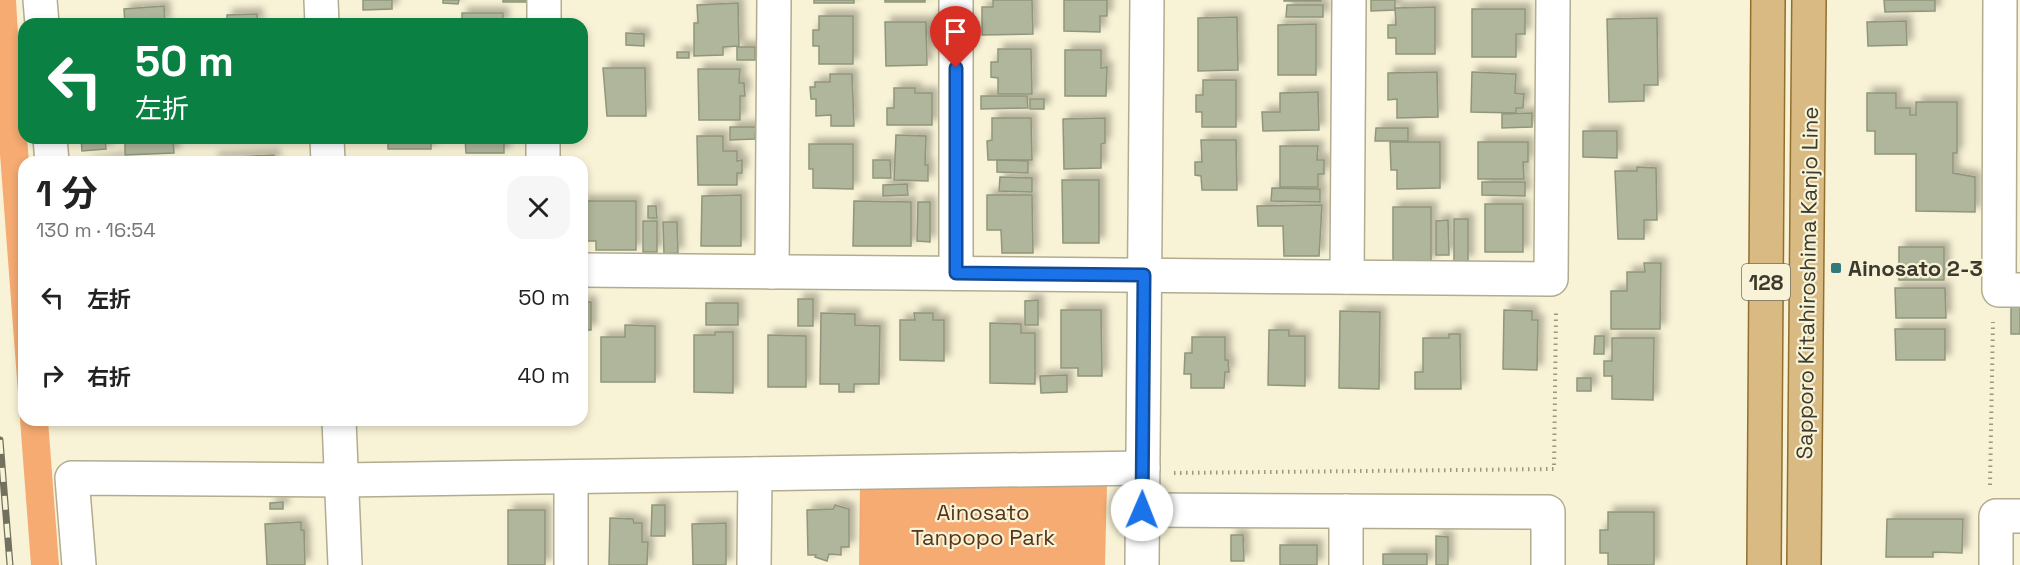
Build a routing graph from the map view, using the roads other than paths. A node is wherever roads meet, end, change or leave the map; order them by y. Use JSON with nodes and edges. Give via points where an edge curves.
{"nodes":[{"id":1,"x":40,"y":0,"type":"edge"},
{"id":2,"x":321,"y":0,"type":"edge"},
{"id":3,"x":544,"y":0,"type":"edge"},
{"id":4,"x":774,"y":0,"type":"edge"},
{"id":5,"x":956,"y":0,"type":"edge"},
{"id":6,"x":1147,"y":0,"type":"edge"},
{"id":7,"x":1349,"y":0,"type":"edge"},
{"id":8,"x":1553,"y":0,"type":"edge"},
{"id":9,"x":1768,"y":0,"type":"edge"},
{"id":10,"x":1809,"y":0,"type":"edge"},
{"id":11,"x":2000,"y":0,"type":"edge"},
{"id":12,"x":42,"y":18,"type":"edge"},
{"id":13,"x":322,"y":18,"type":"edge"},
{"id":14,"x":544,"y":18,"type":"edge"},
{"id":15,"x":588,"y":270,"type":"edge"},
{"id":16,"x":772,"y":272,"type":"junction"},
{"id":17,"x":956,"y":273,"type":"junction"},
{"id":18,"x":1144,"y":275,"type":"junction"},
{"id":19,"x":1347,"y":277,"type":"junction"},
{"id":20,"x":2020,"y":290,"type":"edge"},
{"id":21,"x":339,"y":426,"type":"edge"},
{"id":22,"x":1155,"y":471,"type":"junction"},
{"id":23,"x":755,"y":474,"type":"junction"},
{"id":24,"x":571,"y":477,"type":"junction"},
{"id":25,"x":342,"y":480,"type":"junction"},
{"id":26,"x":1142,"y":510,"type":"junction"},
{"id":27,"x":1346,"y":511,"type":"junction"},
{"id":28,"x":2020,"y":516,"type":"edge"},
{"id":29,"x":79,"y":565,"type":"edge"},
{"id":30,"x":345,"y":565,"type":"edge"},
{"id":31,"x":571,"y":565,"type":"edge"},
{"id":32,"x":754,"y":565,"type":"edge"},
{"id":33,"x":1142,"y":565,"type":"edge"},
{"id":34,"x":1346,"y":565,"type":"edge"},
{"id":35,"x":1548,"y":565,"type":"edge"},
{"id":36,"x":1764,"y":565,"type":"edge"},
{"id":37,"x":1804,"y":565,"type":"edge"},
{"id":38,"x":1996,"y":565,"type":"edge"}],
"edges":[{"from":1,"to":12,"type":"street"},
{"from":2,"to":13,"type":"street"},
{"from":3,"to":14,"type":"street"},
{"from":4,"to":16,"type":"street"},
{"from":5,"to":17,"type":"street"},
{"from":6,"to":18,"type":"street"},
{"from":7,"to":19,"type":"street"},
{"from":8,"to":19,"type":"street","via":[[1551,279]]},
{"from":9,"to":36,"type":"main road","name":"Sapporo Kitahiroshima Kanjo Line","number":"128"},
{"from":10,"to":37,"type":"main road","name":"Sapporo Kitahiroshima Kanjo Line","number":"128"},
{"from":11,"to":20,"type":"street","via":[[1999,290]]},
{"from":15,"to":16,"type":"street"},
{"from":16,"to":17,"type":"street"},
{"from":17,"to":18,"type":"street"},
{"from":18,"to":19,"type":"street"},
{"from":18,"to":22,"type":"street"},
{"from":21,"to":25,"type":"street"},
{"from":22,"to":23,"type":"street"},
{"from":22,"to":26,"type":"street"},
{"from":23,"to":24,"type":"street"},
{"from":23,"to":32,"type":"street"},
{"from":24,"to":25,"type":"street"},
{"from":24,"to":31,"type":"street"},
{"from":25,"to":29,"type":"street","via":[[72,478]]},
{"from":25,"to":30,"type":"street"},
{"from":26,"to":27,"type":"street"},
{"from":26,"to":33,"type":"street"},
{"from":27,"to":34,"type":"street"},
{"from":27,"to":35,"type":"street","via":[[1548,512]]},
{"from":28,"to":38,"type":"street","via":[[1996,516]]}]}
